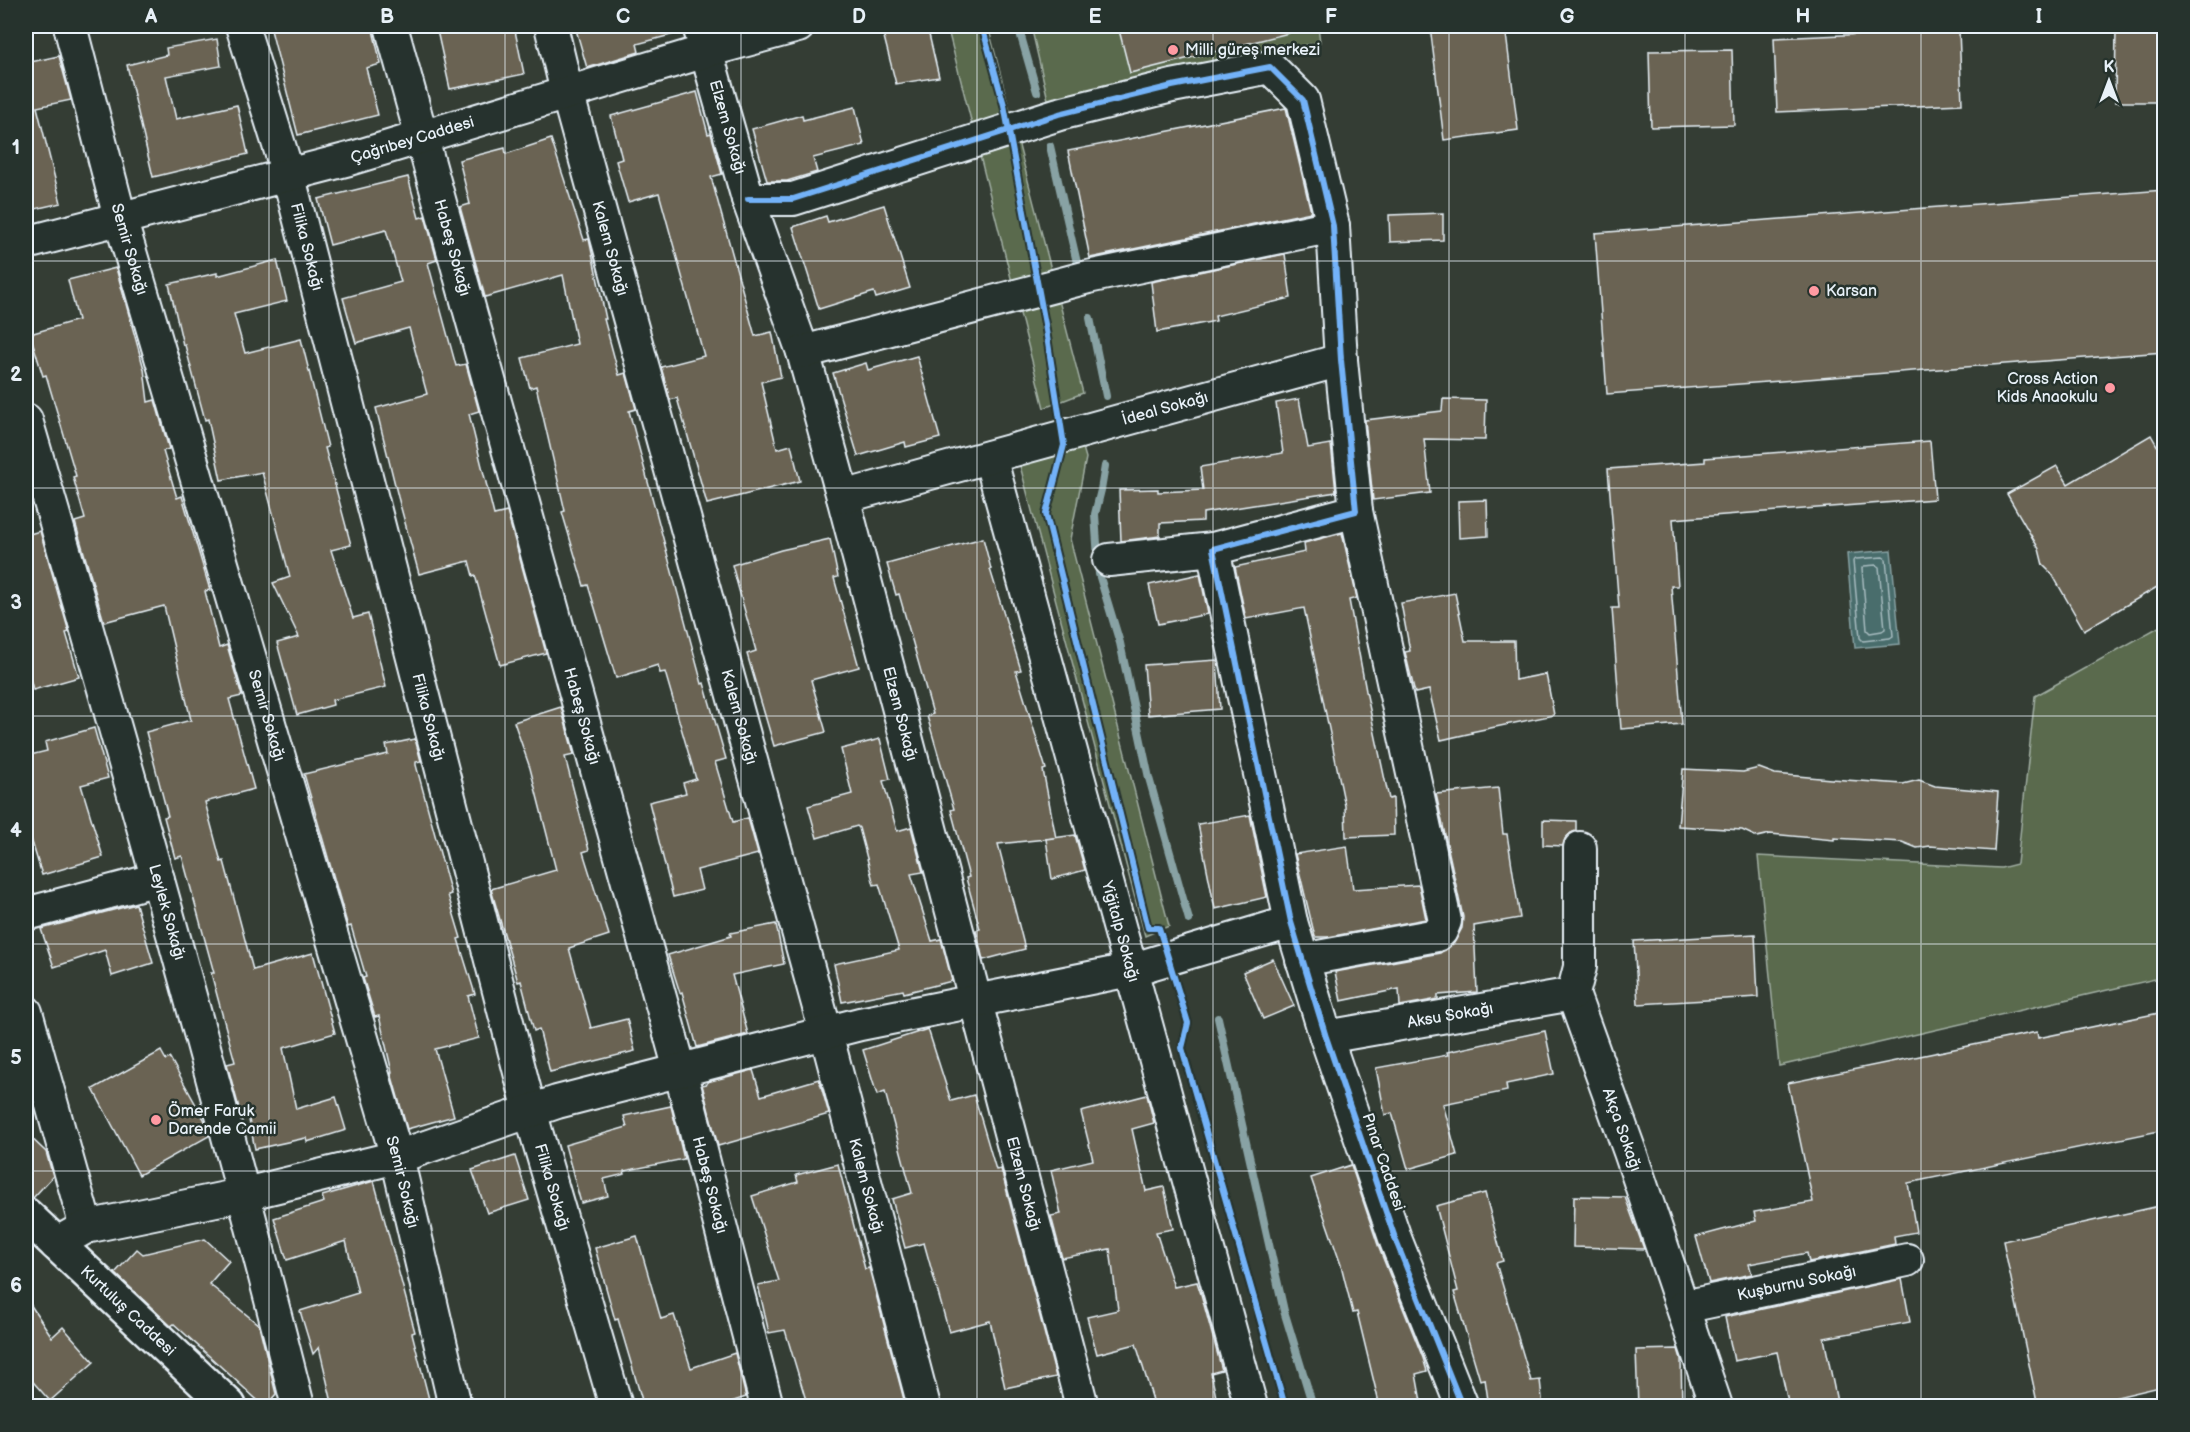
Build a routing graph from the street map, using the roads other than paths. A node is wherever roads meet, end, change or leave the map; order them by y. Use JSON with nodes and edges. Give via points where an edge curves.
{"nodes":[{"id":1,"x":70,"y":26,"type":"edge"},
{"id":2,"x":242,"y":26,"type":"edge"},
{"id":3,"x":391,"y":26,"type":"edge"},
{"id":4,"x":551,"y":26,"type":"edge"},
{"id":5,"x":798,"y":26,"type":"edge"},
{"id":6,"x":703,"y":38,"type":"edge"},
{"id":7,"x":567,"y":92,"type":"junction"},
{"id":8,"x":422,"y":136,"type":"junction"},
{"id":9,"x":288,"y":174,"type":"junction"},
{"id":10,"x":748,"y":199,"type":"junction"},
{"id":11,"x":120,"y":218,"type":"junction"},
{"id":12,"x":1333,"y":226,"type":"junction"},
{"id":13,"x":26,"y":243,"type":"edge"},
{"id":14,"x":803,"y":352,"type":"junction"},
{"id":15,"x":1341,"y":360,"type":"junction"},
{"id":16,"x":26,"y":420,"type":"edge"},
{"id":17,"x":990,"y":457,"type":"junction"},
{"id":18,"x":843,"y":497,"type":"junction"},
{"id":19,"x":1356,"y":511,"type":"junction"},
{"id":20,"x":1213,"y":549,"type":"junction"},
{"id":21,"x":1109,"y":560,"type":"dead end"},
{"id":22,"x":1581,"y":848,"type":"dead end"},
{"id":23,"x":158,"y":879,"type":"junction"},
{"id":24,"x":26,"y":914,"type":"edge"},
{"id":25,"x":1291,"y":922,"type":"junction"},
{"id":26,"x":1302,"y":960,"type":"junction"},
{"id":27,"x":1130,"y":970,"type":"junction"},
{"id":28,"x":1573,"y":994,"type":"junction"},
{"id":29,"x":975,"y":1001,"type":"junction"},
{"id":30,"x":26,"y":1012,"type":"edge"},
{"id":31,"x":826,"y":1033,"type":"junction"},
{"id":32,"x":1326,"y":1037,"type":"junction"},
{"id":33,"x":680,"y":1070,"type":"junction"},
{"id":34,"x":530,"y":1111,"type":"junction"},
{"id":35,"x":397,"y":1157,"type":"junction"},
{"id":36,"x":245,"y":1194,"type":"junction"},
{"id":37,"x":26,"y":1215,"type":"edge"},
{"id":38,"x":86,"y":1227,"type":"junction"},
{"id":39,"x":56,"y":1244,"type":"junction"},
{"id":40,"x":1907,"y":1260,"type":"dead end"},
{"id":41,"x":1683,"y":1307,"type":"junction"},
{"id":42,"x":229,"y":1407,"type":"edge"},
{"id":43,"x":298,"y":1407,"type":"edge"},
{"id":44,"x":454,"y":1407,"type":"edge"},
{"id":45,"x":616,"y":1407,"type":"edge"},
{"id":46,"x":767,"y":1407,"type":"edge"},
{"id":47,"x":924,"y":1407,"type":"edge"},
{"id":48,"x":1082,"y":1407,"type":"edge"},
{"id":49,"x":1251,"y":1407,"type":"edge"},
{"id":50,"x":1462,"y":1407,"type":"edge"},
{"id":51,"x":1716,"y":1407,"type":"edge"}],
"edges":[{"from":1,"to":11,"type":"street","name":"Semir Sokağı"},
{"from":2,"to":9,"type":"street","name":"Filika Sokağı"},
{"from":3,"to":8,"type":"street","name":"Habeş Sokağı"},
{"from":4,"to":7,"type":"street","name":"Kalem Sokağı"},
{"from":5,"to":6,"type":"street","name":"Çağrıbey Caddesi"},
{"from":6,"to":7,"type":"street","name":"Çağrıbey Caddesi"},
{"from":6,"to":10,"type":"street","name":"Elzem Sokağı"},
{"from":7,"to":8,"type":"street","name":"Çağrıbey Caddesi"},
{"from":7,"to":31,"type":"street","name":"Kalem Sokağı"},
{"from":8,"to":9,"type":"street","name":"Çağrıbey Caddesi"},
{"from":8,"to":33,"type":"street","name":"Habeş Sokağı"},
{"from":9,"to":11,"type":"street","name":"Çağrıbey Caddesi"},
{"from":9,"to":34,"type":"street","name":"Filika Sokağı"},
{"from":10,"to":12,"type":"street","via":[[793,199],[1059,114],[1270,67],[1304,100]]},
{"from":10,"to":14,"type":"street","name":"Elzem Sokağı"},
{"from":11,"to":13,"type":"street","name":"Çağrıbey Caddesi"},
{"from":11,"to":35,"type":"street","name":"Semir Sokağı"},
{"from":12,"to":14,"type":"street","via":[[1088,278]]},
{"from":12,"to":15,"type":"street"},
{"from":14,"to":18,"type":"street","name":"Elzem Sokağı"},
{"from":15,"to":17,"type":"street","name":"İdeal Sokağı"},
{"from":15,"to":19,"type":"street"},
{"from":16,"to":23,"type":"street","name":"Leylek Sokağı"},
{"from":17,"to":18,"type":"street","name":"İdeal Sokağı"},
{"from":17,"to":27,"type":"street","name":"Yiğitalp Sokağı"},
{"from":18,"to":29,"type":"street","name":"Elzem Sokağı"},
{"from":19,"to":20,"type":"street"},
{"from":19,"to":26,"type":"street","via":[[1445,921],[1437,935]]},
{"from":20,"to":21,"type":"street"},
{"from":20,"to":25,"type":"street","name":"Pınar Caddesi"},
{"from":22,"to":28,"type":"street","via":[[1581,967]]},
{"from":23,"to":24,"type":"street"},
{"from":23,"to":36,"type":"street","name":"Leylek Sokağı"},
{"from":25,"to":26,"type":"street","name":"Pınar Caddesi"},
{"from":25,"to":27,"type":"street"},
{"from":26,"to":32,"type":"street","name":"Pınar Caddesi"},
{"from":27,"to":29,"type":"street"},
{"from":27,"to":49,"type":"street","name":"Yiğitalp Sokağı"},
{"from":28,"to":32,"type":"street","name":"Aksu Sokağı"},
{"from":28,"to":41,"type":"street","name":"Akça Sokağı"},
{"from":29,"to":31,"type":"street"},
{"from":29,"to":48,"type":"street","name":"Elzem Sokağı"},
{"from":30,"to":38,"type":"street"},
{"from":31,"to":33,"type":"street"},
{"from":31,"to":47,"type":"street","name":"Kalem Sokağı"},
{"from":32,"to":50,"type":"street","name":"Pınar Caddesi","via":[[1396,1241]]},
{"from":33,"to":34,"type":"street"},
{"from":33,"to":46,"type":"street","name":"Habeş Sokağı"},
{"from":34,"to":35,"type":"street"},
{"from":34,"to":45,"type":"street","name":"Filika Sokağı"},
{"from":35,"to":36,"type":"street"},
{"from":35,"to":44,"type":"street","name":"Semir Sokağı"},
{"from":36,"to":38,"type":"street"},
{"from":36,"to":43,"type":"street","name":"Leylek Sokağı"},
{"from":37,"to":39,"type":"main road","name":"Kurtuluş Caddesi"},
{"from":38,"to":39,"type":"street"},
{"from":39,"to":42,"type":"main road","name":"Kurtuluş Caddesi"},
{"from":40,"to":41,"type":"street","name":"Kuşburnu Sokağı"},
{"from":41,"to":51,"type":"street","name":"Akça Sokağı"}]}
